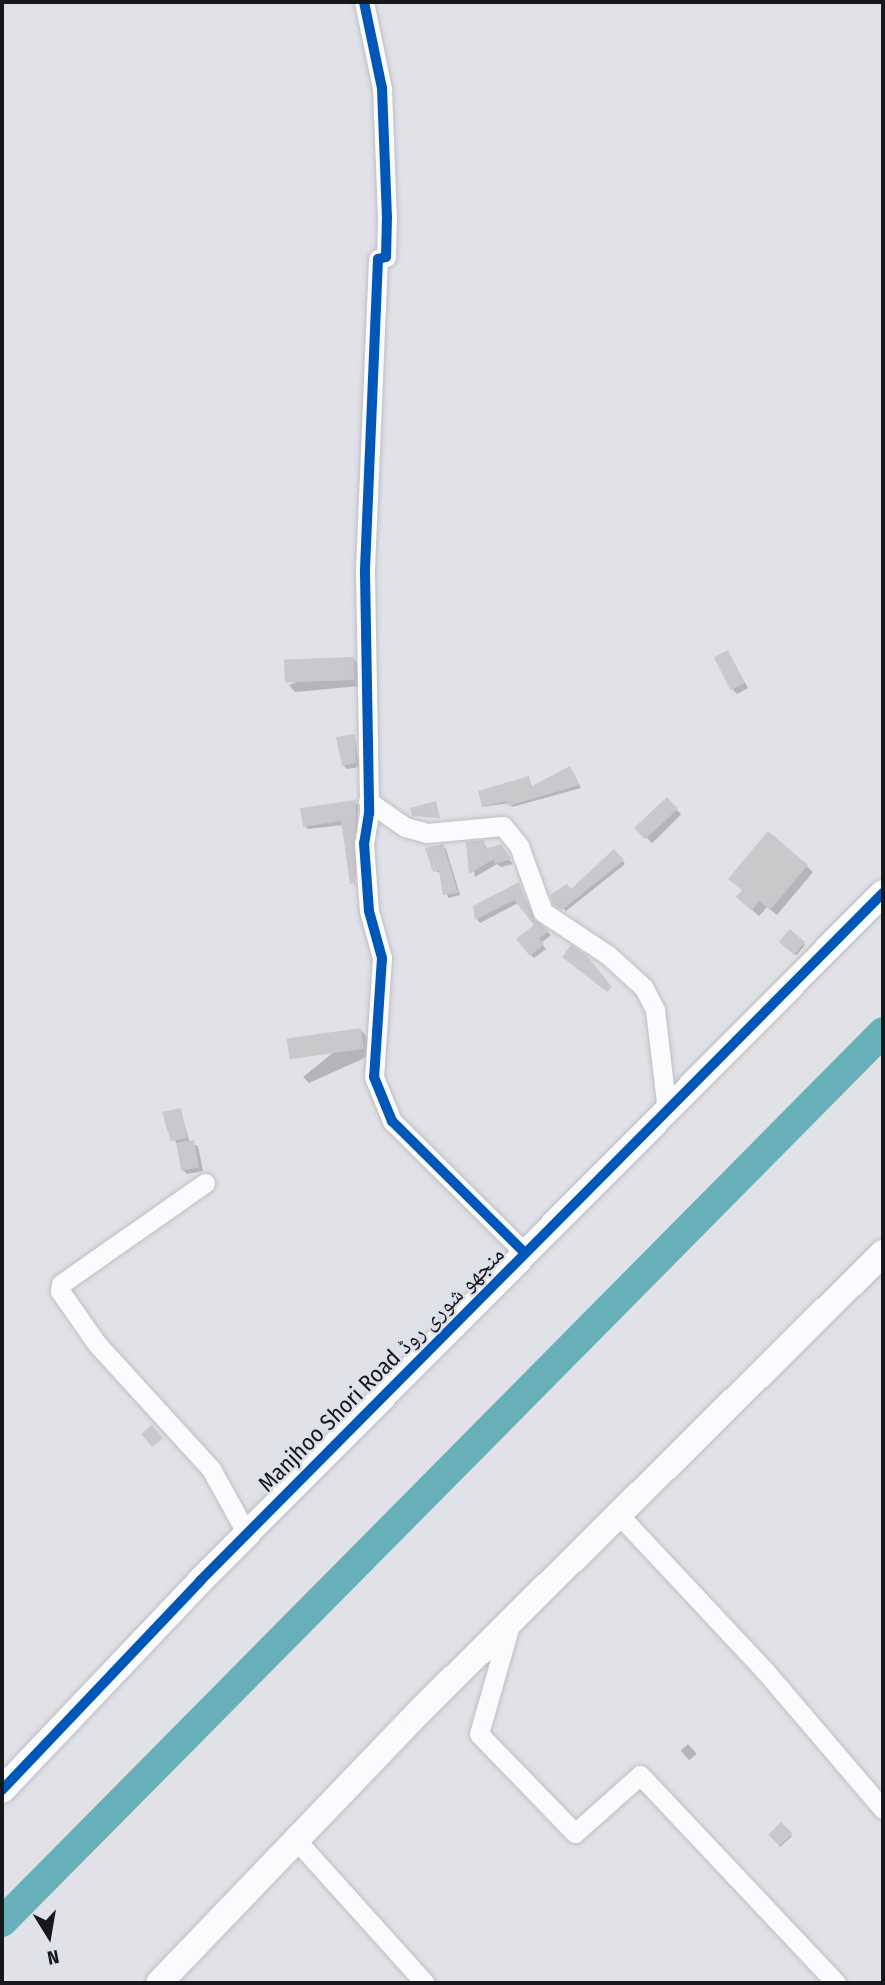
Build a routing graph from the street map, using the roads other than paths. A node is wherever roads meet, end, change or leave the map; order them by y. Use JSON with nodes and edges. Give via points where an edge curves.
{"nodes":[{"id":1,"x":364,"y":2,"type":"edge"},
{"id":2,"x":368,"y":800,"type":"junction"},
{"id":3,"x":883,"y":893,"type":"edge"},
{"id":4,"x":667,"y":1111,"type":"junction"},
{"id":5,"x":205,"y":1183,"type":"dead end"},
{"id":6,"x":525,"y":1253,"type":"junction"},
{"id":7,"x":883,"y":1253,"type":"edge"},
{"id":8,"x":620,"y":1516,"type":"junction"},
{"id":9,"x":247,"y":1534,"type":"junction"},
{"id":10,"x":510,"y":1625,"type":"junction"},
{"id":11,"x":2,"y":1790,"type":"edge"},
{"id":12,"x":883,"y":1809,"type":"edge"},
{"id":13,"x":297,"y":1841,"type":"junction"},
{"id":14,"x":159,"y":1983,"type":"edge"},
{"id":15,"x":425,"y":1983,"type":"edge"},
{"id":16,"x":836,"y":1983,"type":"edge"}],
"edges":[{"from":1,"to":2,"type":"street","via":[[382,88],[387,217],[386,257],[378,259],[365,572]]},
{"from":2,"to":4,"type":"street","via":[[405,827],[427,833],[503,826],[519,846],[543,912],[608,956],[643,988],[655,1010]]},
{"from":2,"to":6,"type":"street","via":[[367,895],[382,958],[374,1077],[380,1100],[392,1121]]},
{"from":3,"to":4,"type":"street","name":"Manjhoo Shori Road منجھو شوری روڈ"},
{"from":4,"to":6,"type":"street","name":"Manjhoo Shori Road منجھو شوری روڈ"},
{"from":5,"to":9,"type":"street","via":[[61,1284],[60,1291],[97,1344],[211,1469]]},
{"from":6,"to":9,"type":"street","name":"Manjhoo Shori Road منجھو شوری روڈ"},
{"from":7,"to":8,"type":"street"},
{"from":8,"to":10,"type":"street"},
{"from":8,"to":12,"type":"street","via":[[765,1671]]},
{"from":9,"to":11,"type":"street","name":"Manjhoo Shori Road منجھو شوری روڈ"},
{"from":10,"to":13,"type":"street"},
{"from":10,"to":16,"type":"street","via":[[479,1734],[575,1833],[640,1775]]},
{"from":13,"to":14,"type":"street"},
{"from":13,"to":15,"type":"street"}]}
